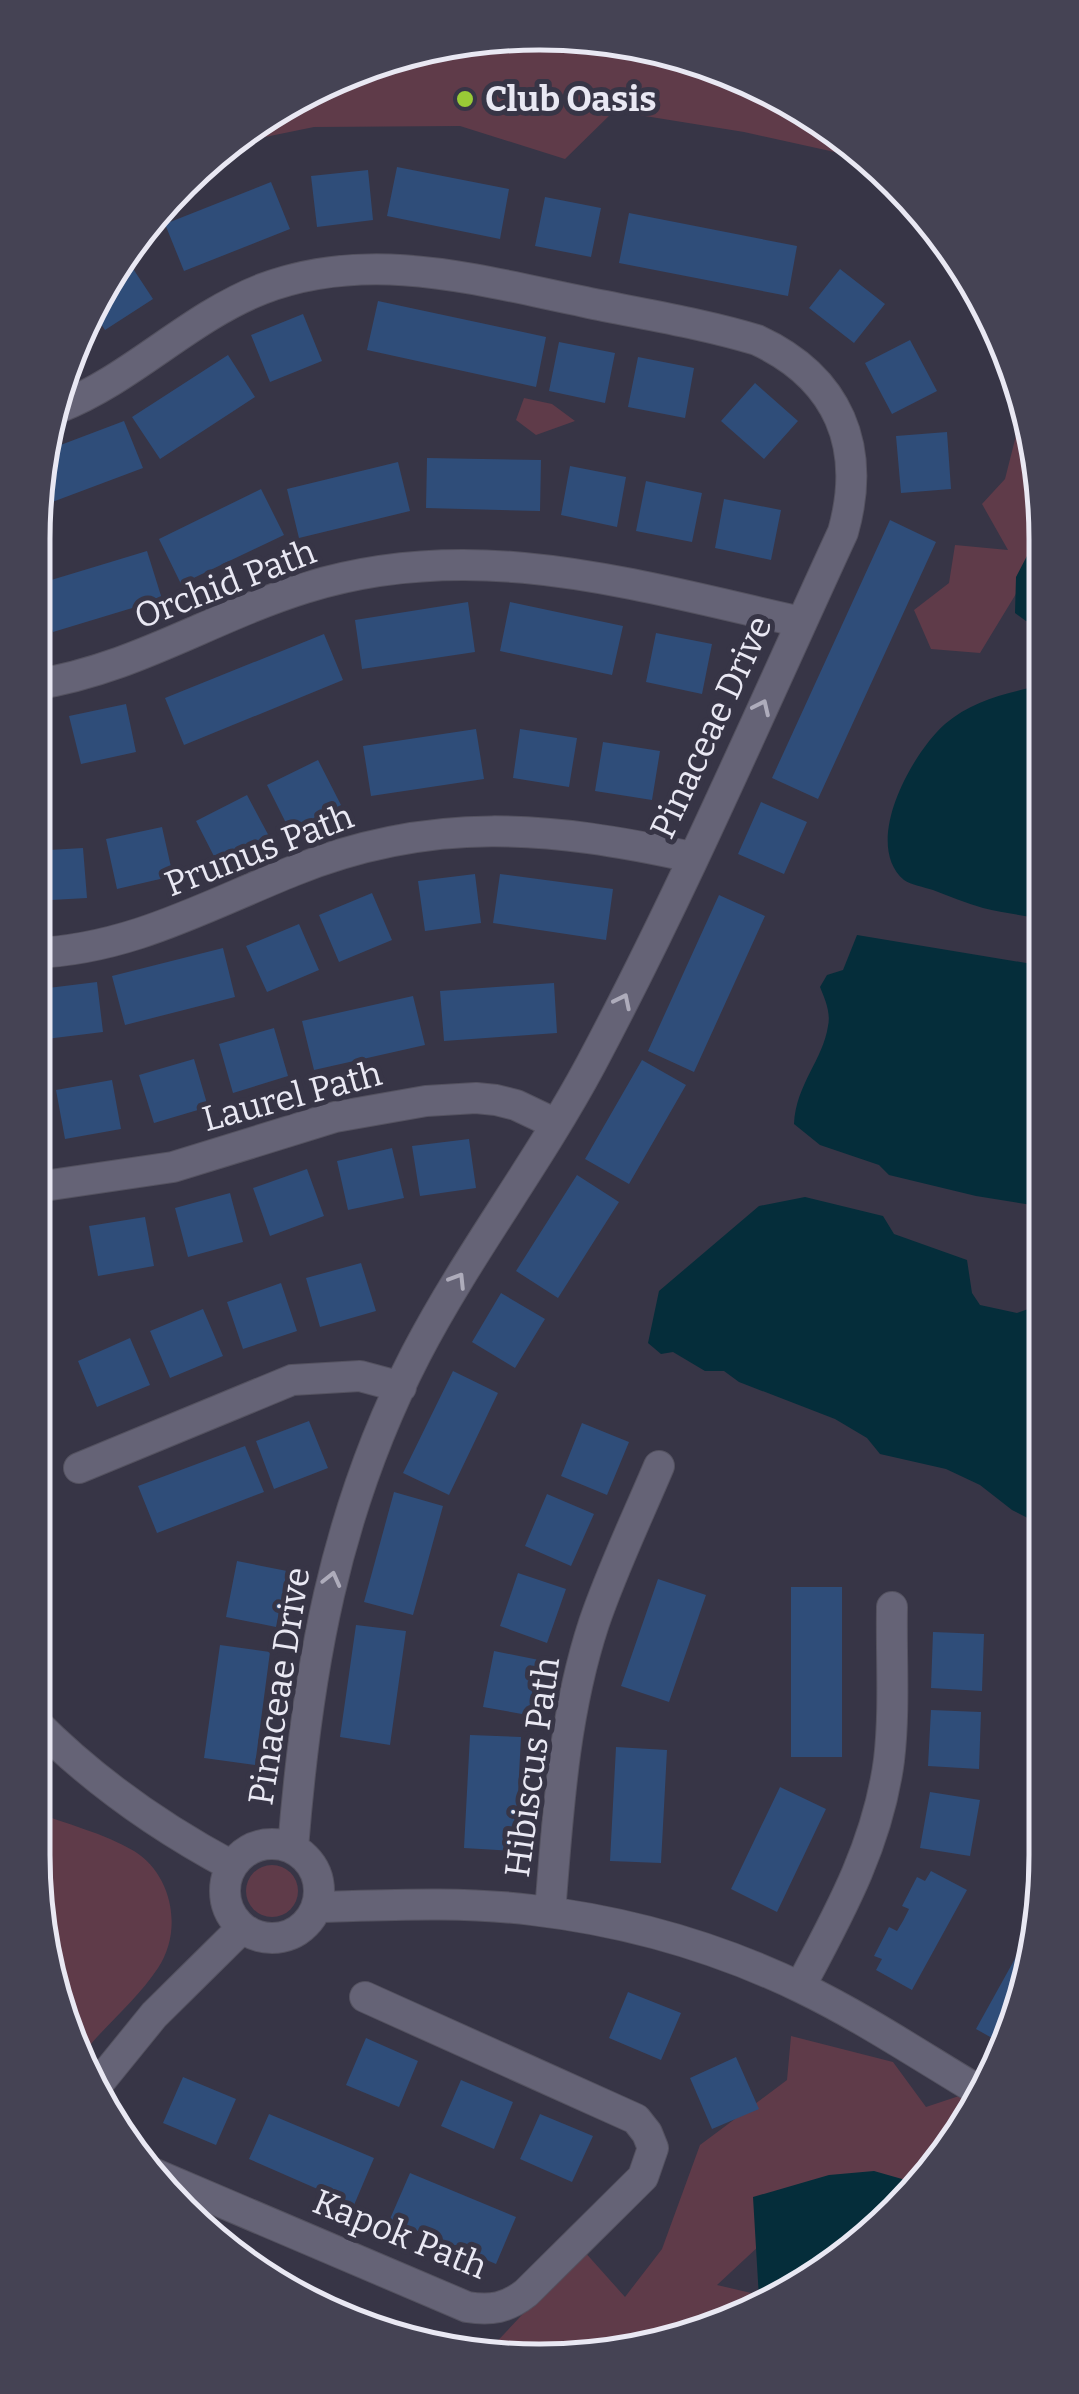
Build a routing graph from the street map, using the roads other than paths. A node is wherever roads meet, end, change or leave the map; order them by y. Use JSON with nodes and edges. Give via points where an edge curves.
{"nodes":[{"id":1,"x":70,"y":402,"type":"edge"},
{"id":2,"x":801,"y":622,"type":"junction"},
{"id":3,"x":50,"y":683,"type":"edge"},
{"id":4,"x":692,"y":857,"type":"junction"},
{"id":5,"x":50,"y":952,"type":"edge"},
{"id":6,"x":556,"y":1124,"type":"junction"},
{"id":7,"x":50,"y":1185,"type":"edge"},
{"id":8,"x":401,"y":1387,"type":"junction"},
{"id":9,"x":658,"y":1466,"type":"dead end"},
{"id":10,"x":79,"y":1468,"type":"dead end"},
{"id":11,"x":892,"y":1606,"type":"dead end"},
{"id":12,"x":50,"y":1738,"type":"edge"},
{"id":13,"x":292,"y":1848,"type":"junction"},
{"id":14,"x":232,"y":1866,"type":"junction"},
{"id":15,"x":318,"y":1907,"type":"junction"},
{"id":16,"x":550,"y":1912,"type":"junction"},
{"id":17,"x":242,"y":1928,"type":"junction"},
{"id":18,"x":800,"y":1988,"type":"junction"},
{"id":19,"x":365,"y":1997,"type":"dead end"},
{"id":20,"x":104,"y":2077,"type":"edge"},
{"id":21,"x":971,"y":2086,"type":"edge"},
{"id":22,"x":175,"y":2182,"type":"edge"}],
"edges":[{"from":1,"to":2,"type":"street","name":"Pinaceae Drive","via":[[226,306],[278,284],[372,266],[449,274],[745,336],[778,350],[815,380],[850,450],[854,478],[843,532]]},
{"from":2,"to":3,"type":"street","name":"Orchid Path","via":[[586,574],[446,564],[307,588],[138,658]]},
{"from":4,"to":2,"type":"street","name":"Pinaceae Drive","one_way":true},
{"from":4,"to":5,"type":"street","name":"Prunus Path","via":[[526,830],[432,835],[340,854],[135,937]]},
{"from":6,"to":4,"type":"street","name":"Pinaceae Drive","one_way":true},
{"from":6,"to":7,"type":"street","name":"Laurel Path","via":[[496,1100],[426,1101],[335,1118],[173,1167]]},
{"from":8,"to":6,"type":"street","name":"Pinaceae Drive","one_way":true,"via":[[451,1290]]},
{"from":8,"to":10,"type":"street","via":[[360,1376],[292,1380]]},
{"from":13,"to":8,"type":"street","name":"Pinaceae Drive","one_way":true,"via":[[305,1713],[330,1584],[357,1494]]},
{"from":9,"to":16,"type":"street","name":"Hibiscus Path","via":[[594,1622],[579,1678],[560,1787]]},
{"from":11,"to":18,"type":"street","via":[[882,1796],[861,1868]]},
{"from":12,"to":14,"type":"street","via":[[143,1814]]},
{"from":13,"to":14,"type":"street","via":[[258,1845]]},
{"from":13,"to":15,"type":"street","via":[[316,1872]]},
{"from":14,"to":17,"type":"street","via":[[226,1898]]},
{"from":15,"to":16,"type":"street","via":[[466,1904]]},
{"from":15,"to":17,"type":"street","via":[[294,1934],[258,1936]]},
{"from":16,"to":18,"type":"street","via":[[706,1948]]},
{"from":17,"to":20,"type":"street"},
{"from":18,"to":21,"type":"street"},
{"from":19,"to":22,"type":"street","name":"Kapok Path","via":[[636,2119],[652,2148],[644,2176],[505,2307],[467,2307]]}]}
